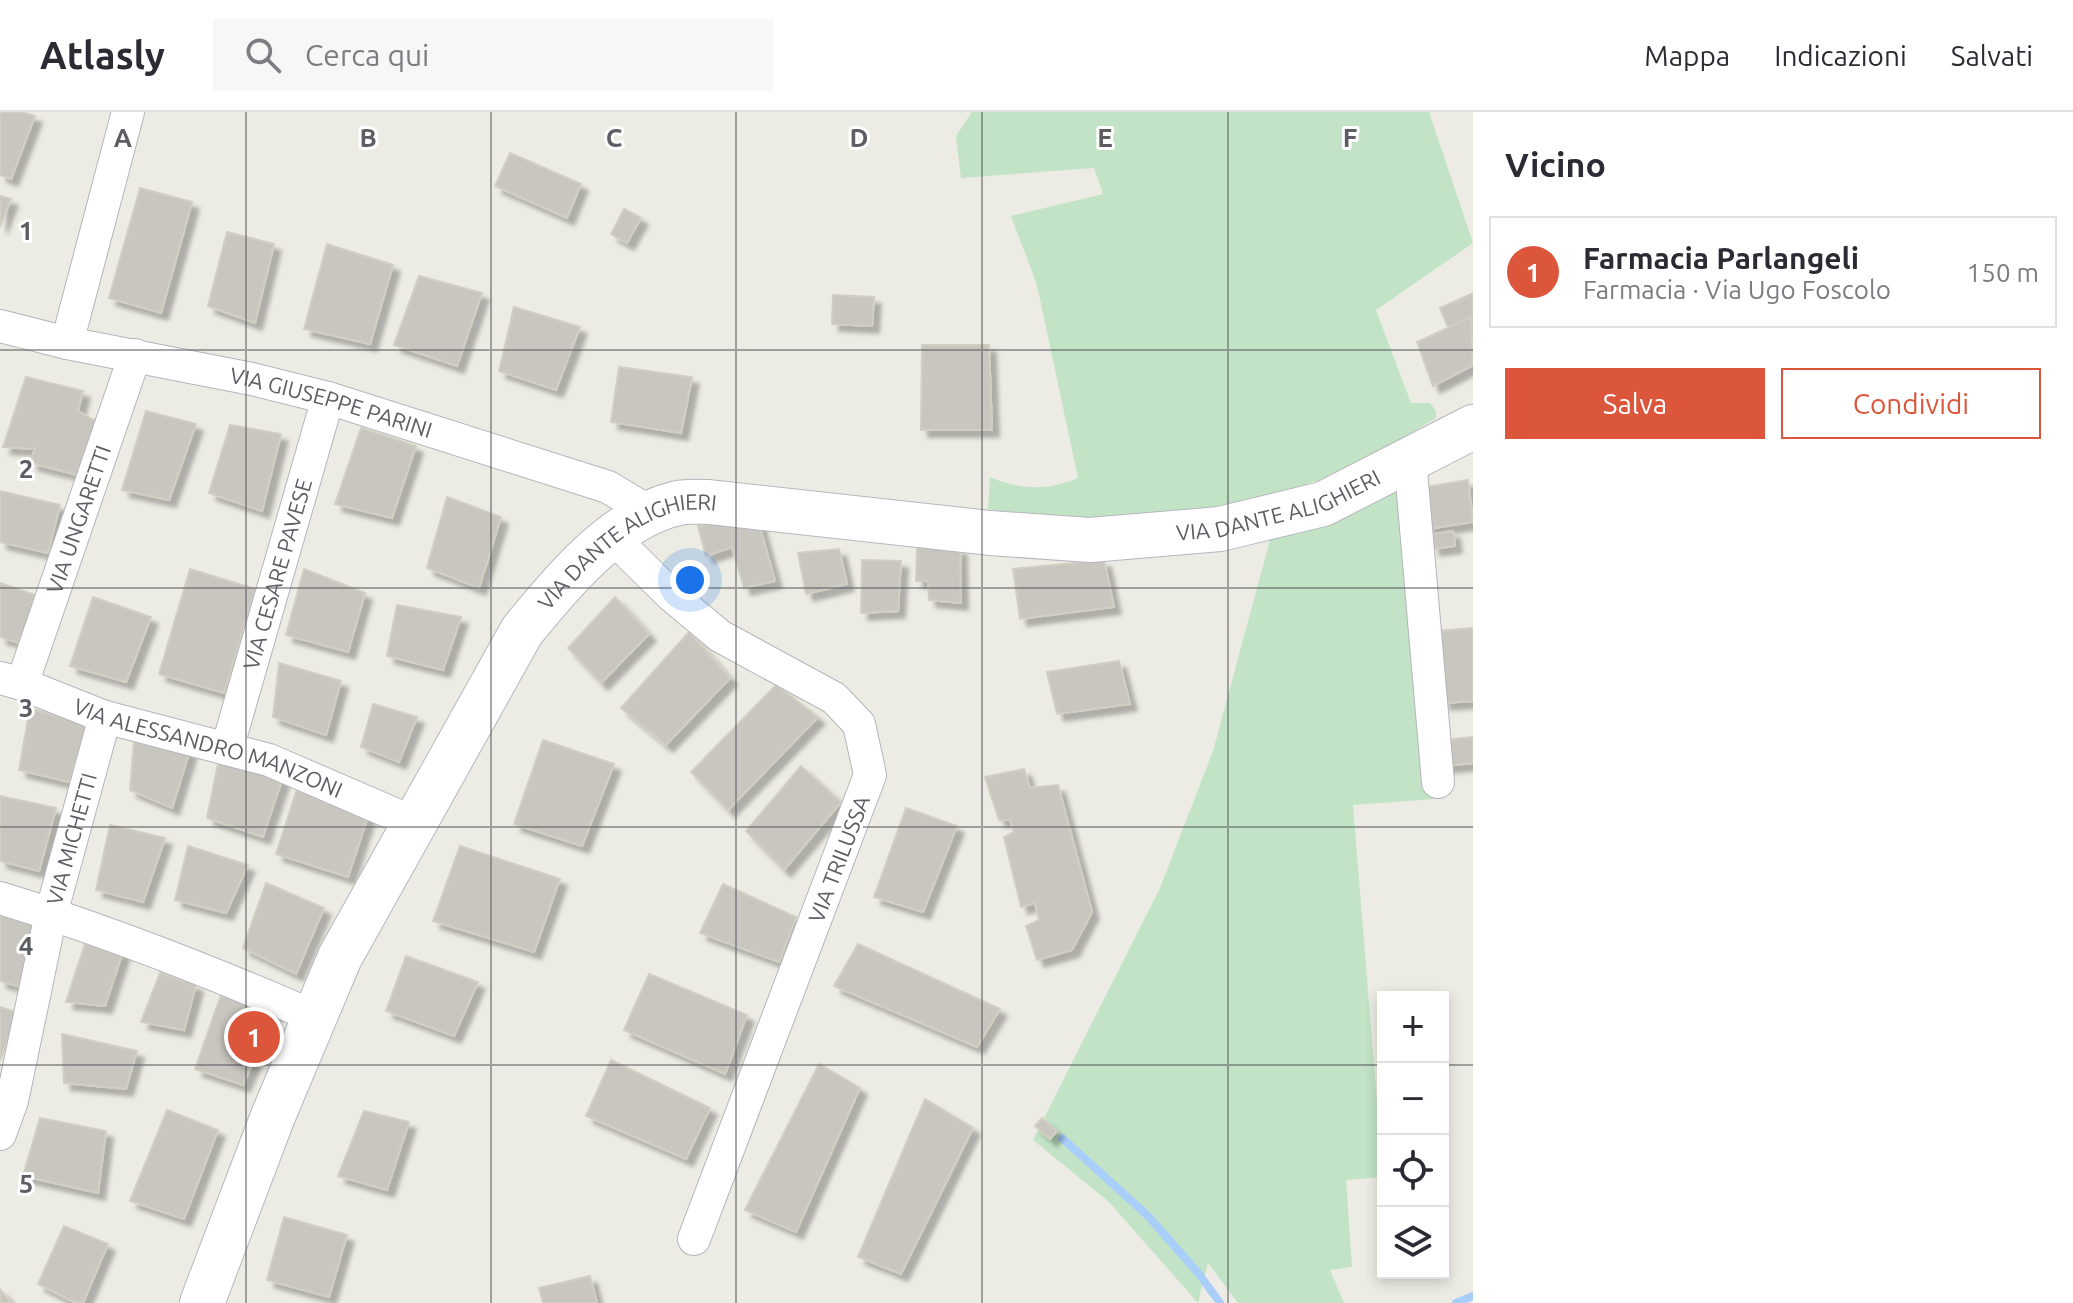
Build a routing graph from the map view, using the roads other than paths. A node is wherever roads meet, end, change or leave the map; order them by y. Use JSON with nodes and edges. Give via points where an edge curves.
{"nodes":[{"id":1,"x":128,"y":112,"type":"edge"},
{"id":2,"x":0,"y":326,"type":"edge"},
{"id":3,"x":67,"y":343,"type":"junction"},
{"id":4,"x":135,"y":355,"type":"junction"},
{"id":5,"x":328,"y":398,"type":"junction"},
{"id":6,"x":1473,"y":427,"type":"edge"},
{"id":7,"x":1410,"y":459,"type":"junction"},
{"id":8,"x":651,"y":513,"type":"junction"},
{"id":9,"x":612,"y":537,"type":"junction"},
{"id":10,"x":11,"y":681,"type":"edge"},
{"id":11,"x":105,"y":717,"type":"junction"},
{"id":12,"x":227,"y":749,"type":"junction"},
{"id":13,"x":1438,"y":782,"type":"dead end"},
{"id":14,"x":415,"y":823,"type":"junction"},
{"id":15,"x":0,"y":898,"type":"edge"},
{"id":16,"x":51,"y":914,"type":"junction"},
{"id":17,"x":315,"y":1017,"type":"junction"},
{"id":18,"x":6,"y":1099,"type":"edge"},
{"id":19,"x":0,"y":1134,"type":"edge"},
{"id":20,"x":694,"y":1239,"type":"dead end"},
{"id":21,"x":202,"y":1303,"type":"edge"}],
"edges":[{"from":1,"to":3,"type":"street"},
{"from":2,"to":3,"type":"street","name":"VIA GIUSEPPE PARINI"},
{"from":3,"to":4,"type":"street","name":"VIA GIUSEPPE PARINI"},
{"from":4,"to":5,"type":"street","name":"VIA GIUSEPPE PARINI"},
{"from":4,"to":10,"type":"street","name":"VIA UNGARETTI"},
{"from":5,"to":8,"type":"street","name":"VIA GIUSEPPE PARINI","via":[[608,487]]},
{"from":5,"to":12,"type":"street","name":"VIA CESARE PAVESE"},
{"from":6,"to":7,"type":"main road","name":"VIA DANTE ALIGHIERI"},
{"from":7,"to":8,"type":"main road","name":"VIA DANTE ALIGHIERI","via":[[1323,504],[1220,529],[1090,540],[709,502],[679,503]]},
{"from":7,"to":13,"type":"street"},
{"from":8,"to":9,"type":"main road","name":"VIA DANTE ALIGHIERI"},
{"from":9,"to":14,"type":"main road","name":"VIA DANTE ALIGHIERI","via":[[559,586],[522,631]]},
{"from":9,"to":20,"type":"street","name":"VIA TRILUSSA","via":[[720,636],[834,698],[859,724],[870,775]]},
{"from":10,"to":11,"type":"street","name":"VIA ALESSANDRO MANZONI"},
{"from":11,"to":12,"type":"street","name":"VIA ALESSANDRO MANZONI"},
{"from":11,"to":16,"type":"street","name":"VIA MICHETTI"},
{"from":12,"to":14,"type":"street","name":"VIA ALESSANDRO MANZONI","via":[[269,760]]},
{"from":14,"to":17,"type":"main road","name":"VIA DANTE ALIGHIERI","via":[[340,957]]},
{"from":15,"to":16,"type":"street"},
{"from":16,"to":17,"type":"street","via":[[222,976]]},
{"from":16,"to":18,"type":"street","name":"VIA MICHETTI"},
{"from":17,"to":21,"type":"main road","name":"VIA DANTE ALIGHIERI"},
{"from":18,"to":19,"type":"street","name":"VIA MICHETTI"}]}
